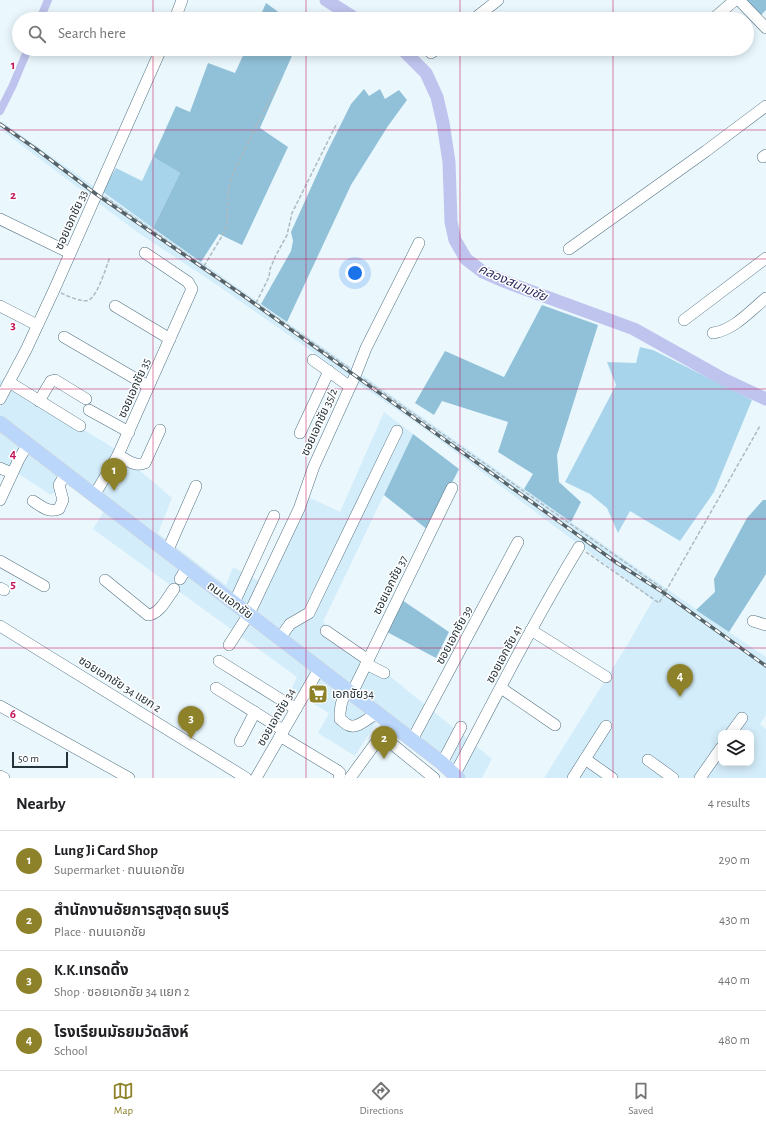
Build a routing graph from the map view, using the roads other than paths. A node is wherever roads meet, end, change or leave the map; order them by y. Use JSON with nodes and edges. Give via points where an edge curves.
{"nodes":[{"id":1,"x":182,"y":0,"type":"edge"},
{"id":2,"x":498,"y":0,"type":"edge"},
{"id":3,"x":734,"y":0,"type":"edge"},
{"id":4,"x":739,"y":0,"type":"edge"},
{"id":5,"x":178,"y":12,"type":"edge"},
{"id":6,"x":483,"y":12,"type":"edge"},
{"id":7,"x":721,"y":12,"type":"edge"},
{"id":8,"x":752,"y":12,"type":"edge"},
{"id":9,"x":754,"y":14,"type":"edge"},
{"id":10,"x":764,"y":23,"type":"edge"},
{"id":11,"x":158,"y":56,"type":"edge"},
{"id":12,"x":766,"y":106,"type":"edge"},
{"id":13,"x":0,"y":219,"type":"edge"},
{"id":14,"x":419,"y":243,"type":"dead end"},
{"id":15,"x":569,"y":249,"type":"dead end"},
{"id":16,"x":70,"y":253,"type":"junction"},
{"id":17,"x":145,"y":253,"type":"dead end"},
{"id":18,"x":766,"y":258,"type":"edge"},
{"id":19,"x":766,"y":298,"type":"edge"},
{"id":20,"x":0,"y":306,"type":"edge"},
{"id":21,"x":115,"y":306,"type":"dead end"},
{"id":22,"x":684,"y":320,"type":"dead end"},
{"id":23,"x":37,"y":325,"type":"junction"},
{"id":24,"x":712,"y":334,"type":"dead end"},
{"id":25,"x":64,"y":337,"type":"dead end"},
{"id":26,"x":170,"y":338,"type":"junction"},
{"id":27,"x":313,"y":360,"type":"dead end"},
{"id":28,"x":329,"y":371,"type":"junction"},
{"id":29,"x":9,"y":382,"type":"junction"},
{"id":30,"x":148,"y":386,"type":"junction"},
{"id":31,"x":349,"y":386,"type":"junction"},
{"id":32,"x":0,"y":399,"type":"edge"},
{"id":33,"x":39,"y":400,"type":"junction"},
{"id":34,"x":0,"y":423,"type":"edge"},
{"id":35,"x":80,"y":426,"type":"dead end"},
{"id":36,"x":160,"y":430,"type":"dead end"},
{"id":37,"x":397,"y":431,"type":"dead end"},
{"id":38,"x":128,"y":432,"type":"junction"},
{"id":39,"x":300,"y":433,"type":"dead end"},
{"id":40,"x":28,"y":444,"type":"junction"},
{"id":41,"x":118,"y":455,"type":"junction"},
{"id":42,"x":0,"y":468,"type":"edge"},
{"id":43,"x":12,"y":473,"type":"junction"},
{"id":44,"x":70,"y":476,"type":"junction"},
{"id":45,"x":196,"y":486,"type":"dead end"},
{"id":46,"x":452,"y":488,"type":"dead end"},
{"id":47,"x":95,"y":494,"type":"junction"},
{"id":48,"x":0,"y":500,"type":"edge"},
{"id":49,"x":33,"y":501,"type":"dead end"},
{"id":50,"x":274,"y":516,"type":"dead end"},
{"id":51,"x":518,"y":542,"type":"dead end"},
{"id":52,"x":579,"y":547,"type":"road end"},
{"id":53,"x":167,"y":552,"type":"junction"},
{"id":54,"x":0,"y":561,"type":"edge"},
{"id":55,"x":105,"y":580,"type":"dead end"},
{"id":56,"x":44,"y":586,"type":"dead end"},
{"id":57,"x":174,"y":589,"type":"dead end"},
{"id":58,"x":234,"y":603,"type":"junction"},
{"id":59,"x":249,"y":614,"type":"junction"},
{"id":60,"x":753,"y":621,"type":"dead end"},
{"id":61,"x":766,"y":625,"type":"edge"},
{"id":62,"x":0,"y":626,"type":"edge"},
{"id":63,"x":532,"y":630,"type":"junction"},
{"id":64,"x":326,"y":631,"type":"dead end"},
{"id":65,"x":280,"y":632,"type":"junction"},
{"id":66,"x":229,"y":645,"type":"dead end"},
{"id":67,"x":220,"y":661,"type":"dead end"},
{"id":68,"x":367,"y":662,"type":"junction"},
{"id":69,"x":320,"y":669,"type":"junction"},
{"id":70,"x":384,"y":673,"type":"dead end"},
{"id":71,"x":606,"y":677,"type":"dead end"},
{"id":72,"x":216,"y":688,"type":"dead end"},
{"id":73,"x":501,"y":688,"type":"junction"},
{"id":74,"x":349,"y":691,"type":"junction"},
{"id":75,"x":0,"y":706,"type":"edge"},
{"id":76,"x":296,"y":708,"type":"junction"},
{"id":77,"x":255,"y":712,"type":"junction"},
{"id":78,"x":376,"y":713,"type":"junction"},
{"id":79,"x":742,"y":718,"type":"dead end"},
{"id":80,"x":390,"y":723,"type":"junction"},
{"id":81,"x":555,"y":725,"type":"dead end"},
{"id":82,"x":606,"y":726,"type":"dead end"},
{"id":83,"x":461,"y":727,"type":"dead end"},
{"id":84,"x":733,"y":730,"type":"edge"},
{"id":85,"x":282,"y":733,"type":"junction"},
{"id":86,"x":381,"y":735,"type":"junction"},
{"id":87,"x":412,"y":740,"type":"junction"},
{"id":88,"x":240,"y":741,"type":"dead end"},
{"id":89,"x":718,"y":752,"type":"edge"},
{"id":90,"x":585,"y":759,"type":"junction"},
{"id":91,"x":648,"y":760,"type":"dead end"},
{"id":92,"x":442,"y":763,"type":"junction"},
{"id":93,"x":338,"y":774,"type":"edge"},
{"id":94,"x":0,"y":776,"type":"edge"},
{"id":95,"x":261,"y":776,"type":"edge"},
{"id":96,"x":456,"y":776,"type":"edge"},
{"id":97,"x":4,"y":778,"type":"edge"},
{"id":98,"x":129,"y":778,"type":"edge"},
{"id":99,"x":246,"y":778,"type":"edge"},
{"id":100,"x":350,"y":778,"type":"edge"},
{"id":101,"x":434,"y":778,"type":"edge"},
{"id":102,"x":573,"y":778,"type":"edge"},
{"id":103,"x":612,"y":778,"type":"edge"},
{"id":104,"x":673,"y":778,"type":"edge"},
{"id":105,"x":700,"y":778,"type":"edge"}],
"edges":[{"from":1,"to":5,"type":"street"},
{"from":2,"to":6,"type":"street"},
{"from":3,"to":7,"type":"street"},
{"from":4,"to":8,"type":"street"},
{"from":9,"to":10,"type":"street"},
{"from":11,"to":16,"type":"street","name":"ซอยเอกชัย 33"},
{"from":12,"to":15,"type":"street"},
{"from":13,"to":16,"type":"street"},
{"from":14,"to":31,"type":"street","name":"ซอยเอกชัย 35/2"},
{"from":16,"to":23,"type":"street","name":"ซอยเอกชัย 33"},
{"from":17,"to":26,"type":"street","name":"ซอยเอกชัย 35","via":[[188,282],[192,289]]},
{"from":18,"to":22,"type":"street"},
{"from":19,"to":24,"type":"street","via":[[729,329]]},
{"from":20,"to":23,"type":"street"},
{"from":21,"to":26,"type":"street"},
{"from":23,"to":29,"type":"street","name":"ซอยเอกชัย 33"},
{"from":25,"to":30,"type":"street"},
{"from":26,"to":30,"type":"street","name":"ซอยเอกชัย 35"},
{"from":27,"to":28,"type":"street"},
{"from":28,"to":31,"type":"street"},
{"from":28,"to":39,"type":"street"},
{"from":29,"to":32,"type":"street","name":"ซอยเอกชัย 33"},
{"from":29,"to":33,"type":"street"},
{"from":30,"to":38,"type":"street","name":"ซอยเอกชัย 35"},
{"from":31,"to":59,"type":"street","name":"ซอยเอกชัย 35/2","via":[[314,466],[299,509]]},
{"from":33,"to":35,"type":"street"},
{"from":33,"to":38,"type":"street","via":[[51,381],[55,380]]},
{"from":34,"to":40,"type":"main road","name":"ถนนเอกชัย"},
{"from":36,"to":41,"type":"street","via":[[145,463],[134,464]]},
{"from":37,"to":65,"type":"street","via":[[309,613]]},
{"from":38,"to":41,"type":"street","name":"ซอยเอกชัย 35"},
{"from":40,"to":43,"type":"street"},
{"from":40,"to":44,"type":"main road","name":"ถนนเอกชัย"},
{"from":41,"to":47,"type":"street","name":"ซอยเอกชัย 35"},
{"from":42,"to":43,"type":"street"},
{"from":43,"to":48,"type":"street"},
{"from":44,"to":47,"type":"main road","name":"ถนนเอกชัย"},
{"from":44,"to":49,"type":"street","via":[[68,490],[61,492],[63,500],[59,509],[48,510]]},
{"from":45,"to":53,"type":"street"},
{"from":46,"to":68,"type":"street","name":"ซอยเอกชัย 37"},
{"from":47,"to":53,"type":"main road","name":"ถนนเอกชัย"},
{"from":50,"to":58,"type":"street"},
{"from":51,"to":87,"type":"street","name":"ซอยเอกชัย 39"},
{"from":52,"to":63,"type":"street","name":"ซอยเอกชัย 41"},
{"from":53,"to":58,"type":"main road","name":"ถนนเอกชัย","via":[[184,573]]},
{"from":54,"to":56,"type":"street"},
{"from":55,"to":57,"type":"street","via":[[148,615],[161,607]]},
{"from":58,"to":59,"type":"main road","name":"ถนนเอกชัย"},
{"from":59,"to":65,"type":"main road","name":"ถนนเอกชัย"},
{"from":59,"to":66,"type":"street","name":"ซอยเอกชัย 35/2"},
{"from":60,"to":61,"type":"street"},
{"from":62,"to":99,"type":"street","name":"ซอยเอกชัย 34 แยก 2"},
{"from":63,"to":71,"type":"street"},
{"from":63,"to":73,"type":"street","name":"ซอยเอกชัย 41"},
{"from":64,"to":68,"type":"street"},
{"from":65,"to":69,"type":"main road","name":"ถนนเอกชัย"},
{"from":67,"to":76,"type":"street"},
{"from":68,"to":70,"type":"street"},
{"from":68,"to":74,"type":"street","name":"ซอยเอกชัย 37"},
{"from":69,"to":74,"type":"main road","name":"ถนนเอกชัย"},
{"from":69,"to":76,"type":"street","name":"ซอยเอกชัย 34"},
{"from":72,"to":77,"type":"street"},
{"from":73,"to":81,"type":"street"},
{"from":73,"to":96,"type":"street","name":"ซอยเอกชัย 41"},
{"from":74,"to":78,"type":"main road","name":"ถนนเอกชัย"},
{"from":74,"to":78,"type":"street","name":"ซอยเอกชัย 37","via":[[340,719],[353,726]]},
{"from":75,"to":98,"type":"street"},
{"from":76,"to":85,"type":"street","name":"ซอยเอกชัย 34"},
{"from":77,"to":85,"type":"street"},
{"from":77,"to":88,"type":"street"},
{"from":78,"to":80,"type":"main road","name":"ถนนเอกชัย"},
{"from":79,"to":84,"type":"street"},
{"from":80,"to":86,"type":"street"},
{"from":80,"to":87,"type":"main road","name":"ถนนเอกชัย"},
{"from":82,"to":90,"type":"street"},
{"from":83,"to":92,"type":"street"},
{"from":85,"to":93,"type":"street"},
{"from":85,"to":95,"type":"street","name":"ซอยเอกชัย 34"},
{"from":86,"to":100,"type":"street"},
{"from":86,"to":101,"type":"street"},
{"from":87,"to":92,"type":"main road","name":"ถนนเอกชัย"},
{"from":89,"to":105,"type":"street"},
{"from":90,"to":102,"type":"street"},
{"from":90,"to":103,"type":"street"},
{"from":91,"to":104,"type":"street"},
{"from":92,"to":96,"type":"main road","name":"ถนนเอกชัย"},
{"from":94,"to":97,"type":"street"}]}
